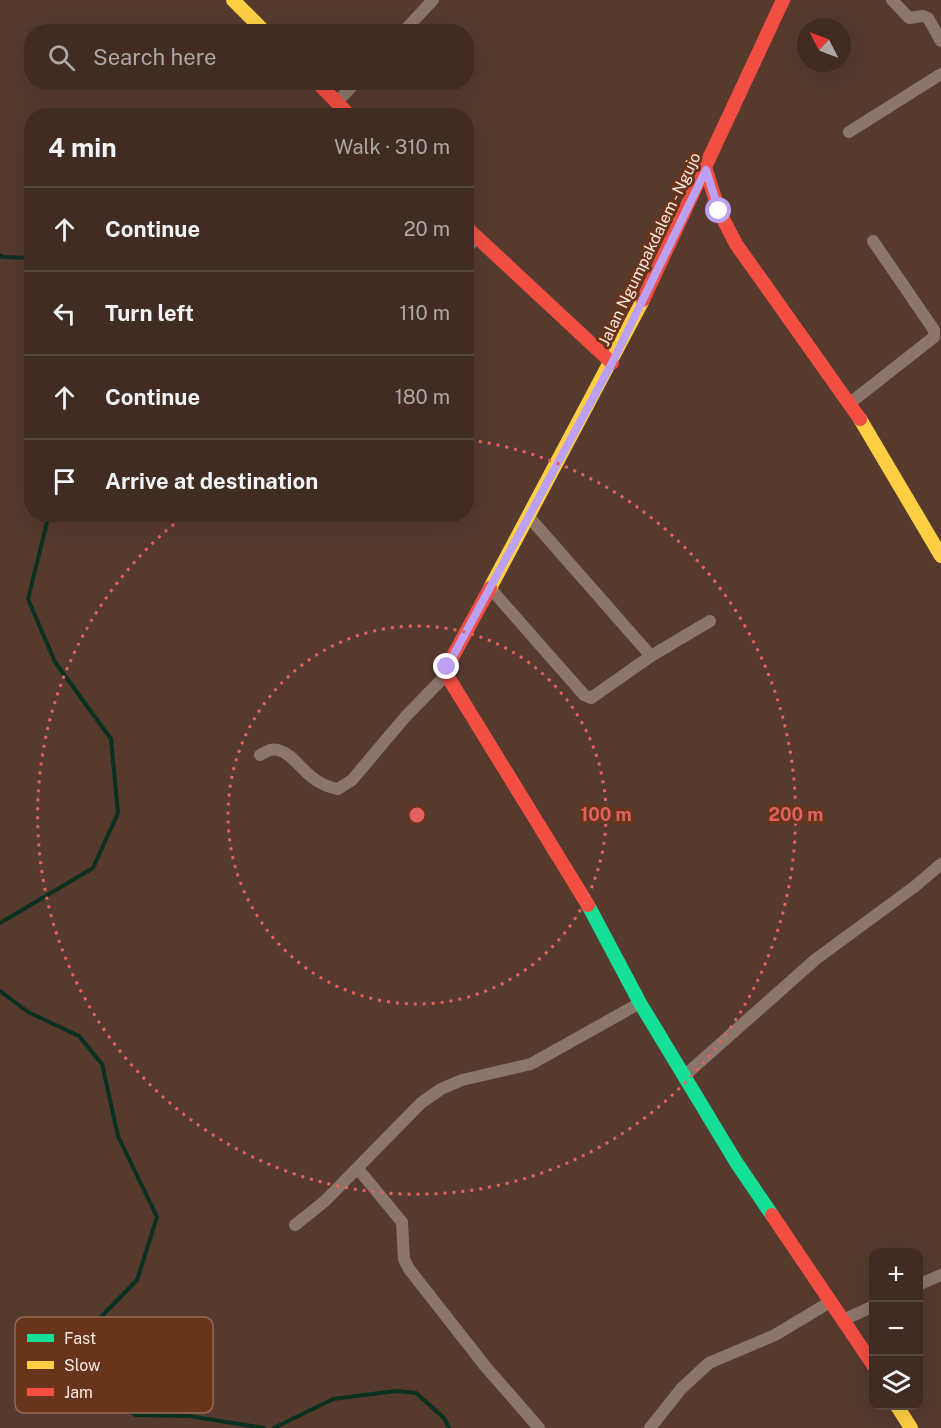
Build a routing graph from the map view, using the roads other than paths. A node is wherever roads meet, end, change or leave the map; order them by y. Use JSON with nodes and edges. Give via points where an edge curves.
{"nodes":[{"id":1,"x":233,"y":0,"type":"edge"},
{"id":2,"x":433,"y":0,"type":"edge"},
{"id":3,"x":783,"y":0,"type":"edge"},
{"id":4,"x":892,"y":0,"type":"edge"},
{"id":5,"x":257,"y":24,"type":"edge"},
{"id":6,"x":410,"y":24,"type":"edge"},
{"id":7,"x":941,"y":41,"type":"edge"},
{"id":8,"x":941,"y":74,"type":"edge"},
{"id":9,"x":325,"y":90,"type":"edge"},
{"id":10,"x":348,"y":90,"type":"edge"},
{"id":11,"x":337,"y":102,"type":"junction"},
{"id":12,"x":343,"y":108,"type":"edge"},
{"id":13,"x":849,"y":132,"type":"dead end"},
{"id":14,"x":706,"y":170,"type":"junction"},
{"id":15,"x":474,"y":234,"type":"edge"},
{"id":16,"x":478,"y":237,"type":"junction"},
{"id":17,"x":474,"y":241,"type":"edge"},
{"id":18,"x":873,"y":241,"type":"dead end"},
{"id":19,"x":612,"y":363,"type":"junction"},
{"id":20,"x":850,"y":403,"type":"junction"},
{"id":21,"x":529,"y":517,"type":"junction"},
{"id":22,"x":941,"y":556,"type":"edge"},
{"id":23,"x":490,"y":588,"type":"junction"},
{"id":24,"x":710,"y":621,"type":"dead end"},
{"id":25,"x":651,"y":656,"type":"junction"},
{"id":26,"x":448,"y":673,"type":"junction"},
{"id":27,"x":260,"y":755,"type":"dead end"},
{"id":28,"x":941,"y":864,"type":"edge"},
{"id":29,"x":640,"y":1003,"type":"junction"},
{"id":30,"x":684,"y":1076,"type":"junction"},
{"id":31,"x":358,"y":1169,"type":"junction"},
{"id":32,"x":295,"y":1225,"type":"dead end"},
{"id":33,"x":941,"y":1275,"type":"edge"},
{"id":34,"x":923,"y":1283,"type":"edge"},
{"id":35,"x":830,"y":1302,"type":"junction"},
{"id":36,"x":869,"y":1308,"type":"edge"},
{"id":37,"x":843,"y":1320,"type":"junction"},
{"id":38,"x":869,"y":1360,"type":"edge"},
{"id":39,"x":900,"y":1410,"type":"edge"},
{"id":40,"x":539,"y":1428,"type":"edge"},
{"id":41,"x":650,"y":1428,"type":"edge"},
{"id":42,"x":911,"y":1428,"type":"edge"}],
"edges":[{"from":1,"to":5,"type":"street"},
{"from":2,"to":6,"type":"street"},
{"from":3,"to":14,"type":"street","name":"Jalan Ngumpakdalem - Ngujo"},
{"from":4,"to":7,"type":"street","via":[[909,18],[928,18]]},
{"from":8,"to":13,"type":"street"},
{"from":9,"to":11,"type":"street"},
{"from":10,"to":11,"type":"street"},
{"from":11,"to":12,"type":"street"},
{"from":14,"to":19,"type":"street","name":"Jalan Ngumpakdalem - Ngujo"},
{"from":14,"to":20,"type":"street","via":[[719,211],[736,244]]},
{"from":15,"to":16,"type":"street","name":"Jalan Ngumpakdalem - Ngujo"},
{"from":16,"to":17,"type":"street"},
{"from":16,"to":19,"type":"street","name":"Jalan Ngumpakdalem - Ngujo"},
{"from":18,"to":20,"type":"street","via":[[934,330],[934,337]]},
{"from":19,"to":21,"type":"street"},
{"from":20,"to":22,"type":"street"},
{"from":21,"to":23,"type":"street"},
{"from":21,"to":25,"type":"street"},
{"from":23,"to":25,"type":"street","via":[[584,695],[591,698]]},
{"from":23,"to":26,"type":"street","via":[[452,653]]},
{"from":24,"to":25,"type":"street"},
{"from":26,"to":27,"type":"street","via":[[352,780],[338,789],[318,784],[280,750],[271,749]]},
{"from":26,"to":29,"type":"street","via":[[592,912]]},
{"from":28,"to":30,"type":"street","via":[[816,959]]},
{"from":29,"to":30,"type":"street"},
{"from":29,"to":31,"type":"street","via":[[531,1064],[462,1080],[441,1089],[421,1103]]},
{"from":30,"to":35,"type":"street"},
{"from":31,"to":32,"type":"street"},
{"from":31,"to":40,"type":"street","via":[[402,1222],[404,1259],[409,1269]]},
{"from":33,"to":34,"type":"street"},
{"from":35,"to":37,"type":"street"},
{"from":35,"to":41,"type":"street","via":[[775,1335],[709,1363],[681,1389]]},
{"from":36,"to":37,"type":"street"},
{"from":37,"to":38,"type":"street"},
{"from":39,"to":42,"type":"street"}]}
